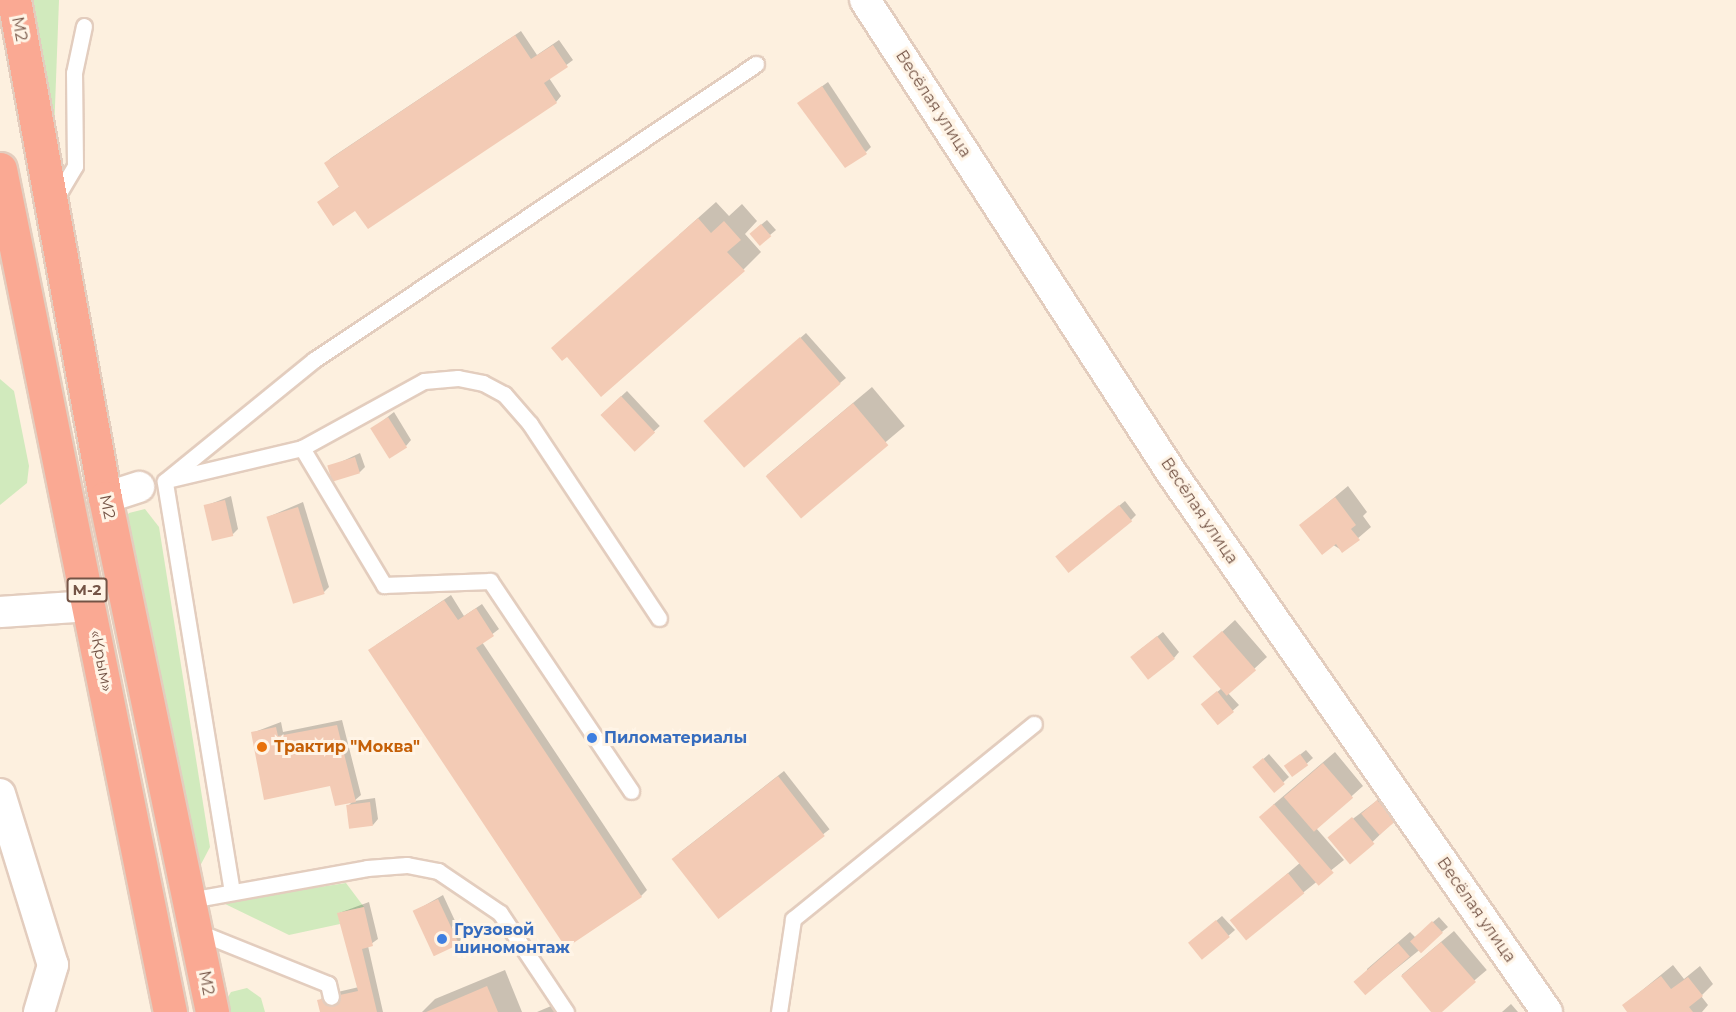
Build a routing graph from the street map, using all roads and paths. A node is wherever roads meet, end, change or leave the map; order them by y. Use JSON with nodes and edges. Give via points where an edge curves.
{"nodes":[{"id":1,"x":14,"y":0,"type":"edge"},
{"id":2,"x":865,"y":0,"type":"edge"},
{"id":3,"x":84,"y":26,"type":"dead end"},
{"id":4,"x":756,"y":64,"type":"dead end"},
{"id":5,"x":0,"y":169,"type":"edge"},
{"id":6,"x":53,"y":203,"type":"junction"},
{"id":7,"x":302,"y":448,"type":"junction"},
{"id":8,"x":152,"y":484,"type":"junction"},
{"id":9,"x":105,"y":498,"type":"junction"},
{"id":10,"x":90,"y":606,"type":"junction"},
{"id":11,"x":0,"y":612,"type":"edge"},
{"id":12,"x":659,"y":618,"type":"dead end"},
{"id":13,"x":1034,"y":724,"type":"dead end"},
{"id":14,"x":631,"y":791,"type":"dead end"},
{"id":15,"x":0,"y":794,"type":"edge"},
{"id":16,"x":232,"y":892,"type":"junction"},
{"id":17,"x":193,"y":915,"type":"junction"},
{"id":18,"x":53,"y":965,"type":"junction"},
{"id":19,"x":331,"y":997,"type":"dead end"},
{"id":20,"x":39,"y":1012,"type":"edge"},
{"id":21,"x":61,"y":1012,"type":"edge"},
{"id":22,"x":170,"y":1012,"type":"edge"},
{"id":23,"x":212,"y":1012,"type":"edge"},
{"id":24,"x":566,"y":1012,"type":"edge"},
{"id":25,"x":779,"y":1012,"type":"edge"},
{"id":26,"x":1547,"y":1012,"type":"edge"}],
"edges":[{"from":1,"to":6,"type":"highway","name":"М2"},
{"from":2,"to":26,"type":"street","name":"Весёлая улица","via":[[1171,472]]},
{"from":3,"to":6,"type":"lane","via":[[74,73],[75,166]]},
{"from":4,"to":8,"type":"lane","via":[[314,360]]},
{"from":5,"to":10,"type":"highway","name":"«Крым»","number":"М-2"},
{"from":6,"to":9,"type":"highway","name":"М2"},
{"from":7,"to":8,"type":"lane"},
{"from":7,"to":12,"type":"lane","via":[[424,381],[458,378],[483,383],[504,394],[530,424]]},
{"from":7,"to":14,"type":"lane","via":[[384,585],[490,581]]},
{"from":8,"to":9,"type":"street"},
{"from":8,"to":16,"type":"lane"},
{"from":9,"to":17,"type":"highway","name":"М2"},
{"from":10,"to":11,"type":"street"},
{"from":10,"to":22,"type":"highway","name":"«Крым»","number":"М-2"},
{"from":13,"to":25,"type":"lane","via":[[793,919]]},
{"from":15,"to":18,"type":"street"},
{"from":16,"to":17,"type":"lane"},
{"from":16,"to":24,"type":"lane","via":[[367,868],[407,865],[438,871],[500,913]]},
{"from":17,"to":19,"type":"lane","via":[[328,984]]},
{"from":17,"to":23,"type":"highway","name":"М2"},
{"from":18,"to":20,"type":"street"},
{"from":18,"to":21,"type":"street"}]}
